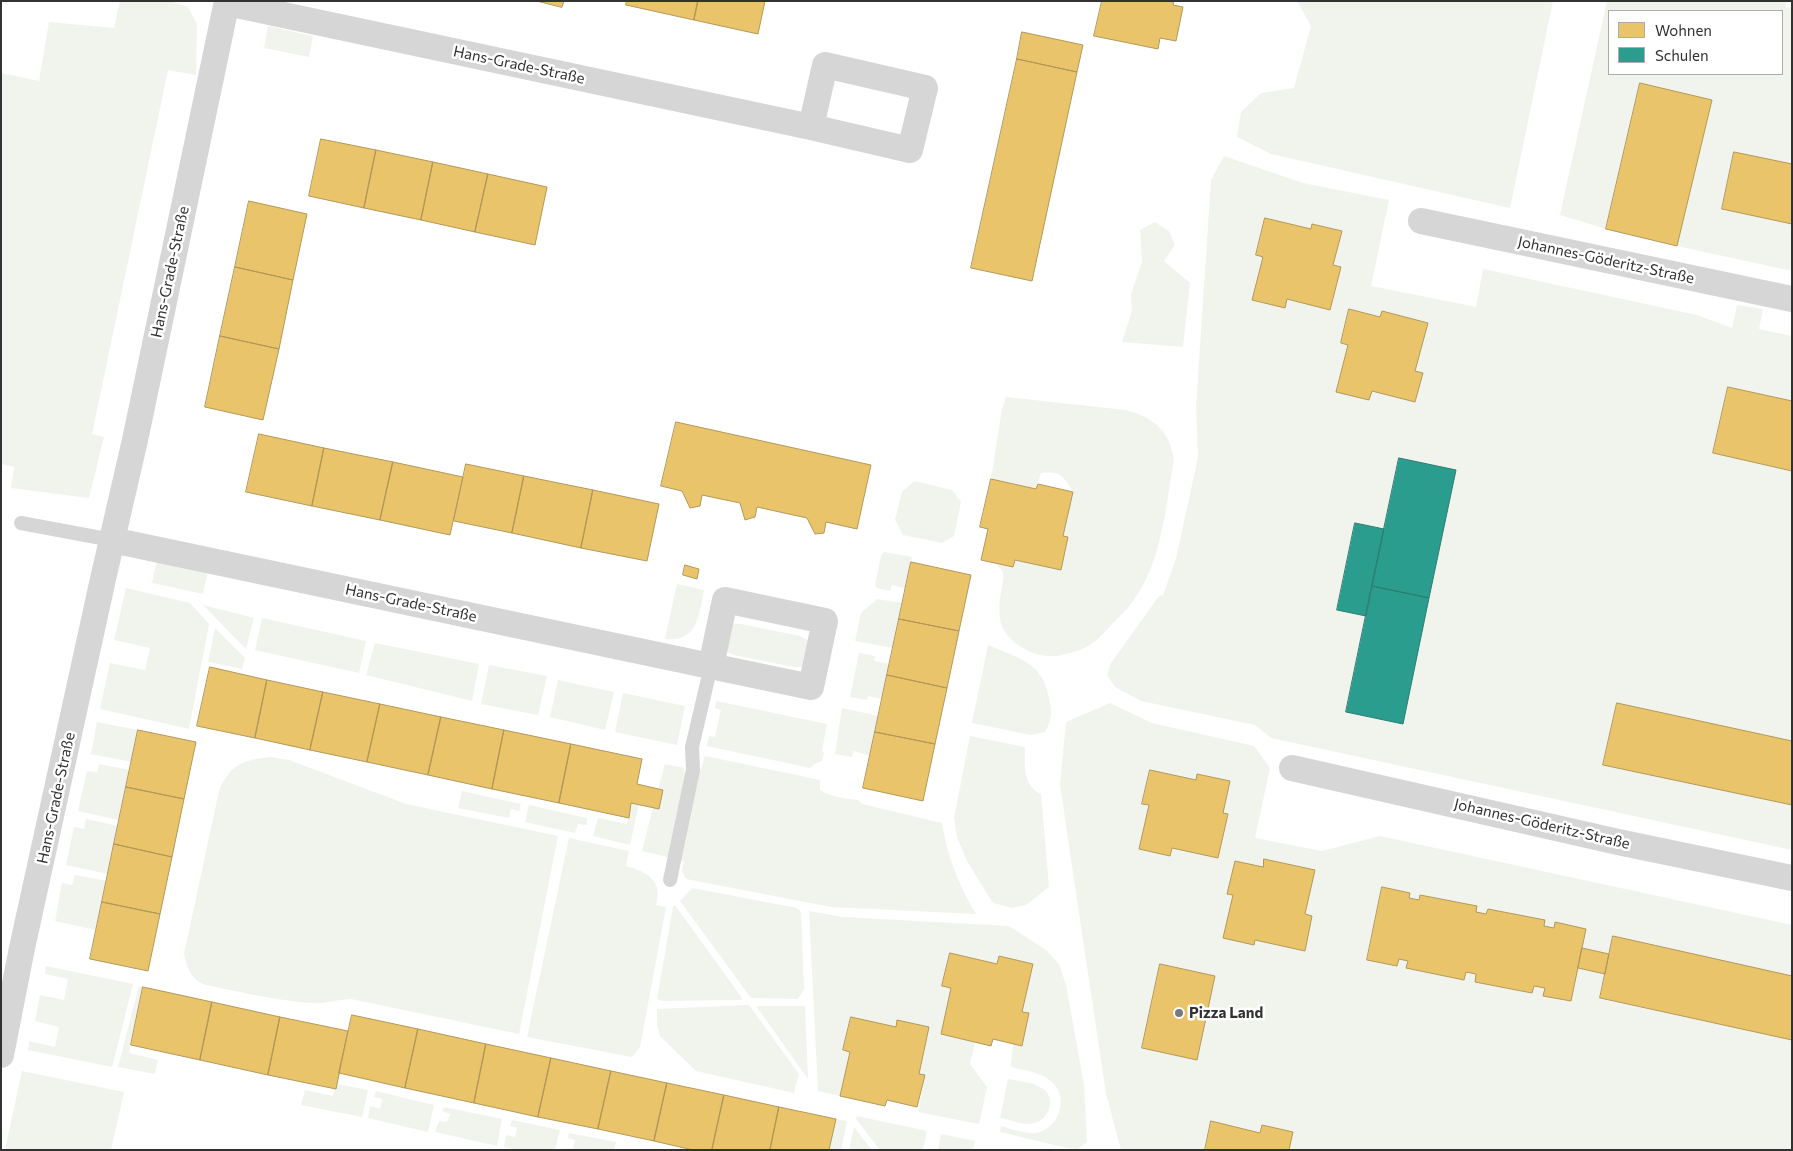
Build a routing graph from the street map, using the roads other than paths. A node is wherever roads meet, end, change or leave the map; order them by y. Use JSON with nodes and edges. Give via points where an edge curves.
{"nodes":[{"id":1,"x":227,"y":2,"type":"edge"},
{"id":2,"x":811,"y":127,"type":"junction"},
{"id":3,"x":1421,"y":221,"type":"dead end"},
{"id":4,"x":1792,"y":299,"type":"edge"},
{"id":5,"x":21,"y":523,"type":"dead end"},
{"id":6,"x":112,"y":540,"type":"junction"},
{"id":7,"x":711,"y":666,"type":"junction"},
{"id":8,"x":1292,"y":768,"type":"dead end"},
{"id":9,"x":1792,"y":878,"type":"edge"},
{"id":10,"x":670,"y":880,"type":"dead end"},
{"id":11,"x":1,"y":1055,"type":"edge"}],
"edges":[{"from":1,"to":2,"type":"street","name":"Hans-Grade-Straße"},
{"from":1,"to":6,"type":"street","name":"Hans-Grade-Straße"},
{"from":2,"to":2,"type":"street","name":"Hans-Grade-Straße","via":[[910,150],[925,88],[825,65]]},
{"from":3,"to":4,"type":"street","name":"Johannes-Göderitz-Straße"},
{"from":5,"to":6,"type":"lane"},
{"from":6,"to":7,"type":"street","name":"Hans-Grade-Straße"},
{"from":6,"to":11,"type":"street","name":"Hans-Grade-Straße"},
{"from":7,"to":7,"type":"street","name":"Hans-Grade-Straße","via":[[810,687],[825,621],[725,600]]},
{"from":7,"to":10,"type":"lane","via":[[692,747],[693,770]]},
{"from":8,"to":9,"type":"street","name":"Johannes-Göderitz-Straße"}]}
